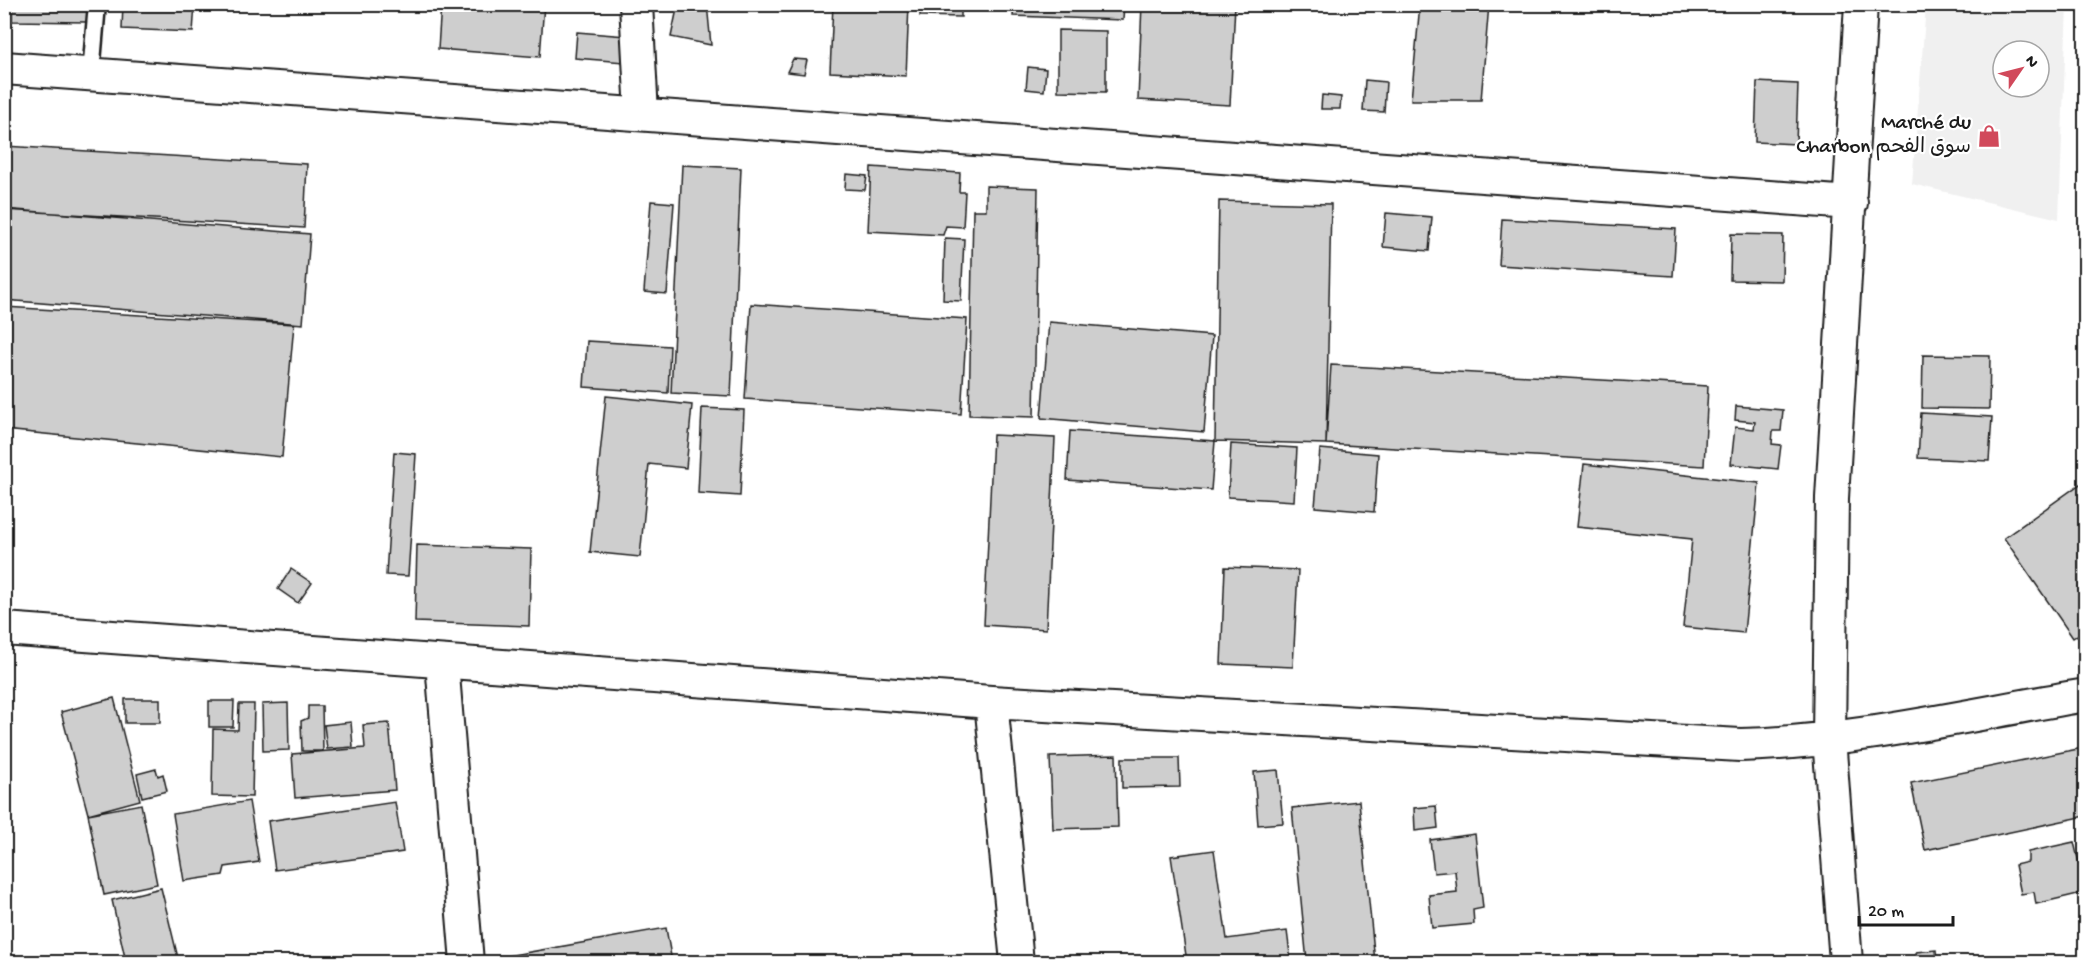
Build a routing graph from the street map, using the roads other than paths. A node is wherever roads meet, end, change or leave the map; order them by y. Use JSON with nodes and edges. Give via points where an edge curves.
{"nodes":[{"id":1,"x":98,"y":4,"type":"edge"},
{"id":2,"x":636,"y":4,"type":"edge"},
{"id":3,"x":1861,"y":4,"type":"edge"},
{"id":4,"x":4,"y":68,"type":"edge"},
{"id":5,"x":91,"y":74,"type":"junction"},
{"id":6,"x":642,"y":114,"type":"junction"},
{"id":7,"x":1851,"y":203,"type":"junction"},
{"id":8,"x":4,"y":629,"type":"edge"},
{"id":9,"x":442,"y":663,"type":"junction"},
{"id":10,"x":2085,"y":695,"type":"edge"},
{"id":11,"x":992,"y":702,"type":"junction"},
{"id":12,"x":1829,"y":738,"type":"junction"},
{"id":13,"x":467,"y":963,"type":"edge"},
{"id":14,"x":1017,"y":963,"type":"edge"},
{"id":15,"x":1846,"y":963,"type":"edge"}],
"edges":[{"from":1,"to":5,"type":"lane"},
{"from":2,"to":6,"type":"street"},
{"from":3,"to":7,"type":"street"},
{"from":4,"to":5,"type":"street"},
{"from":5,"to":6,"type":"street"},
{"from":6,"to":7,"type":"street"},
{"from":7,"to":12,"type":"street","via":[[1832,498]]},
{"from":8,"to":9,"type":"street"},
{"from":9,"to":11,"type":"street"},
{"from":9,"to":13,"type":"street"},
{"from":10,"to":12,"type":"street"},
{"from":11,"to":12,"type":"street","via":[[1660,742],[1785,744]]},
{"from":11,"to":14,"type":"street"},
{"from":12,"to":15,"type":"street"}]}
